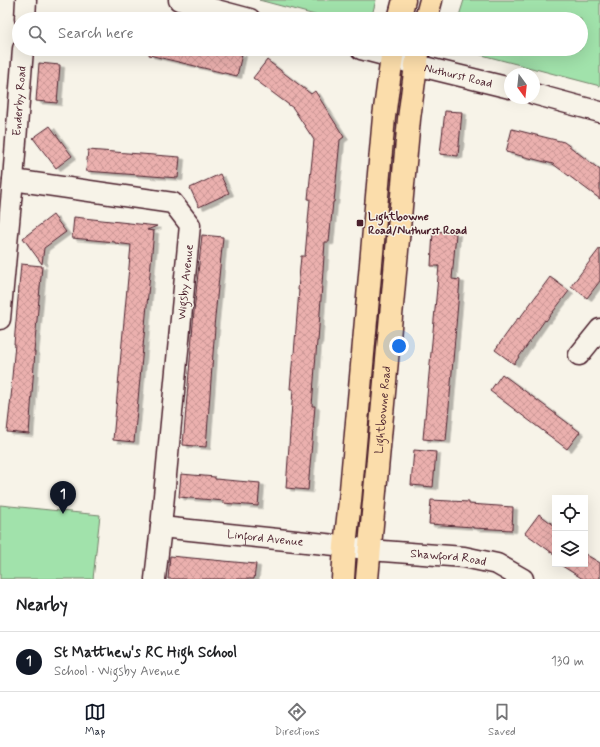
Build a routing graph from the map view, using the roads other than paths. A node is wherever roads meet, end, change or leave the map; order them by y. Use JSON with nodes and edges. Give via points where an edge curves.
{"nodes":[{"id":1,"x":26,"y":0,"type":"edge"},
{"id":2,"x":179,"y":0,"type":"edge"},
{"id":3,"x":404,"y":0,"type":"edge"},
{"id":4,"x":431,"y":0,"type":"edge"},
{"id":5,"x":25,"y":12,"type":"edge"},
{"id":6,"x":224,"y":12,"type":"edge"},
{"id":7,"x":401,"y":12,"type":"edge"},
{"id":8,"x":428,"y":12,"type":"edge"},
{"id":9,"x":22,"y":56,"type":"edge"},
{"id":10,"x":393,"y":56,"type":"edge"},
{"id":11,"x":417,"y":57,"type":"edge"},
{"id":12,"x":504,"y":86,"type":"edge"},
{"id":13,"x":540,"y":96,"type":"edge"},
{"id":14,"x":600,"y":112,"type":"edge"},
{"id":15,"x":9,"y":185,"type":"edge"},
{"id":16,"x":0,"y":319,"type":"edge"},
{"id":17,"x":600,"y":329,"type":"edge"},
{"id":18,"x":579,"y":355,"type":"dead end"},
{"id":19,"x":161,"y":527,"type":"junction"},
{"id":20,"x":345,"y":546,"type":"junction"},
{"id":21,"x":369,"y":550,"type":"junction"},
{"id":22,"x":155,"y":579,"type":"edge"},
{"id":23,"x":343,"y":579,"type":"edge"},
{"id":24,"x":367,"y":579,"type":"edge"},
{"id":25,"x":523,"y":579,"type":"edge"}],
"edges":[{"from":1,"to":5,"type":"street"},
{"from":2,"to":6,"type":"street"},
{"from":3,"to":7,"type":"main road"},
{"from":4,"to":8,"type":"main road"},
{"from":9,"to":15,"type":"street","name":"Enderby Road"},
{"from":10,"to":20,"type":"main road","name":"Lightbowne Road"},
{"from":11,"to":12,"type":"street","name":"Nuthurst Road"},
{"from":11,"to":21,"type":"main road","name":"Lightbowne Road","via":[[408,127]]},
{"from":13,"to":14,"type":"street"},
{"from":15,"to":16,"type":"street","name":"Enderby Road"},
{"from":15,"to":19,"type":"street","name":"Wigsby Avenue","via":[[173,202],[190,225]]},
{"from":17,"to":18,"type":"street"},
{"from":19,"to":20,"type":"street","name":"Linford Avenue"},
{"from":19,"to":22,"type":"street","name":"Wigsby Avenue"},
{"from":20,"to":21,"type":"street","name":"Linford Avenue"},
{"from":20,"to":23,"type":"main road","name":"Lightbowne Road"},
{"from":21,"to":24,"type":"main road","name":"Lightbowne Road"},
{"from":21,"to":25,"type":"street","name":"Shawford Road","via":[[464,557],[497,564]]}]}
